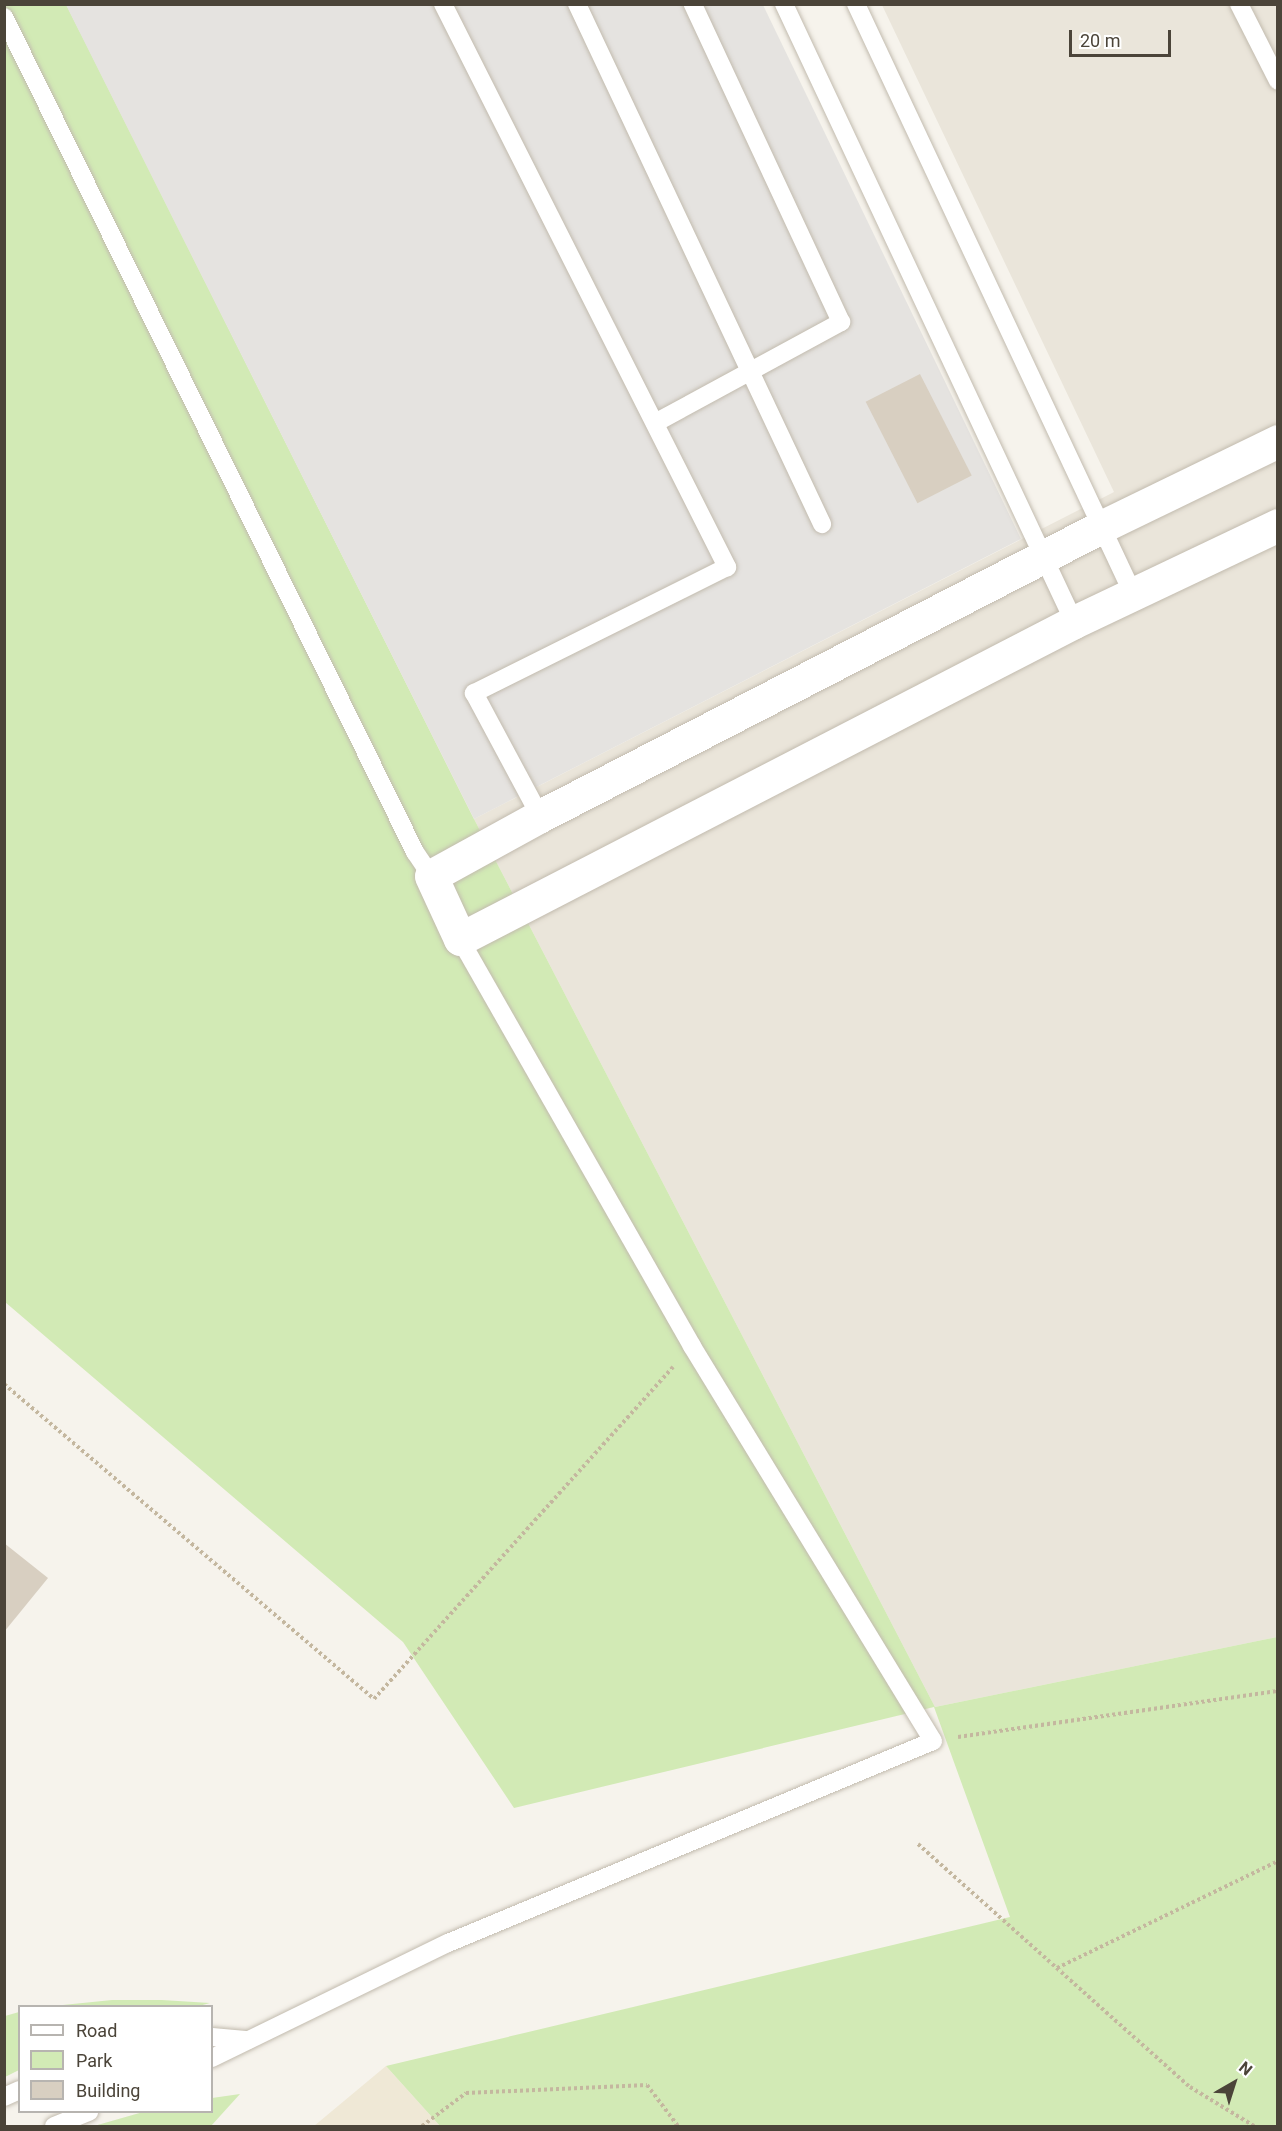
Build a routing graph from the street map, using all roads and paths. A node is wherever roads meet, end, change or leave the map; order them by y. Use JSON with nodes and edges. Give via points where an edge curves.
{"nodes":[{"id":1,"x":443,"y":4,"type":"edge"},
{"id":2,"x":577,"y":4,"type":"edge"},
{"id":3,"x":693,"y":4,"type":"edge"},
{"id":4,"x":783,"y":4,"type":"edge"},
{"id":5,"x":856,"y":4,"type":"edge"},
{"id":6,"x":1239,"y":4,"type":"edge"},
{"id":7,"x":4,"y":17,"type":"edge"},
{"id":8,"x":1278,"y":81,"type":"edge"},
{"id":9,"x":750,"y":371,"type":"junction"},
{"id":10,"x":654,"y":423,"type":"junction"},
{"id":11,"x":1278,"y":441,"type":"edge"},
{"id":12,"x":822,"y":524,"type":"dead end"},
{"id":13,"x":1278,"y":525,"type":"edge"},
{"id":14,"x":1101,"y":527,"type":"junction"},
{"id":15,"x":1043,"y":558,"type":"junction"},
{"id":16,"x":1133,"y":594,"type":"junction"},
{"id":17,"x":1074,"y":622,"type":"junction"},
{"id":18,"x":540,"y":816,"type":"junction"},
{"id":19,"x":431,"y":876,"type":"junction"},
{"id":20,"x":460,"y":939,"type":"junction"},
{"id":21,"x":692,"y":1346,"type":"junction"},
{"id":22,"x":4,"y":1384,"type":"edge"},
{"id":23,"x":1278,"y":1690,"type":"edge"},
{"id":24,"x":933,"y":1741,"type":"junction"},
{"id":25,"x":918,"y":1845,"type":"dead end"},
{"id":26,"x":1278,"y":1861,"type":"edge"},
{"id":27,"x":1057,"y":1968,"type":"junction"},
{"id":28,"x":213,"y":2037,"type":"edge"},
{"id":29,"x":253,"y":2040,"type":"junction"},
{"id":30,"x":213,"y":2058,"type":"edge"},
{"id":31,"x":18,"y":2091,"type":"edge"},
{"id":32,"x":4,"y":2097,"type":"edge"},
{"id":33,"x":86,"y":2113,"type":"edge"},
{"id":34,"x":54,"y":2127,"type":"edge"},
{"id":35,"x":422,"y":2127,"type":"edge"},
{"id":36,"x":678,"y":2127,"type":"edge"},
{"id":37,"x":1254,"y":2127,"type":"edge"}],
"edges":[{"from":1,"to":10,"type":"lane"},
{"from":2,"to":9,"type":"lane"},
{"from":3,"to":9,"type":"lane","via":[[841,322]]},
{"from":4,"to":15,"type":"lane"},
{"from":5,"to":14,"type":"lane"},
{"from":6,"to":8,"type":"lane"},
{"from":7,"to":19,"type":"lane","via":[[415,852]]},
{"from":9,"to":10,"type":"lane"},
{"from":9,"to":12,"type":"lane"},
{"from":10,"to":18,"type":"lane","via":[[727,567],[474,693]]},
{"from":11,"to":14,"type":"street"},
{"from":13,"to":16,"type":"street"},
{"from":14,"to":15,"type":"street"},
{"from":14,"to":16,"type":"lane"},
{"from":15,"to":17,"type":"lane"},
{"from":15,"to":18,"type":"street"},
{"from":16,"to":17,"type":"street"},
{"from":17,"to":20,"type":"street"},
{"from":18,"to":19,"type":"street"},
{"from":19,"to":20,"type":"street"},
{"from":20,"to":21,"type":"lane"},
{"from":21,"to":22,"type":"path","via":[[374,1699]]},
{"from":21,"to":24,"type":"lane"},
{"from":23,"to":24,"type":"path"},
{"from":24,"to":29,"type":"lane","via":[[448,1943]]},
{"from":25,"to":27,"type":"path"},
{"from":26,"to":27,"type":"path"},
{"from":27,"to":37,"type":"path","via":[[1190,2087]]},
{"from":28,"to":29,"type":"lane"},
{"from":29,"to":30,"type":"lane"},
{"from":31,"to":32,"type":"lane"},
{"from":33,"to":34,"type":"lane"},
{"from":35,"to":36,"type":"path","via":[[466,2093],[647,2085]]}]}
